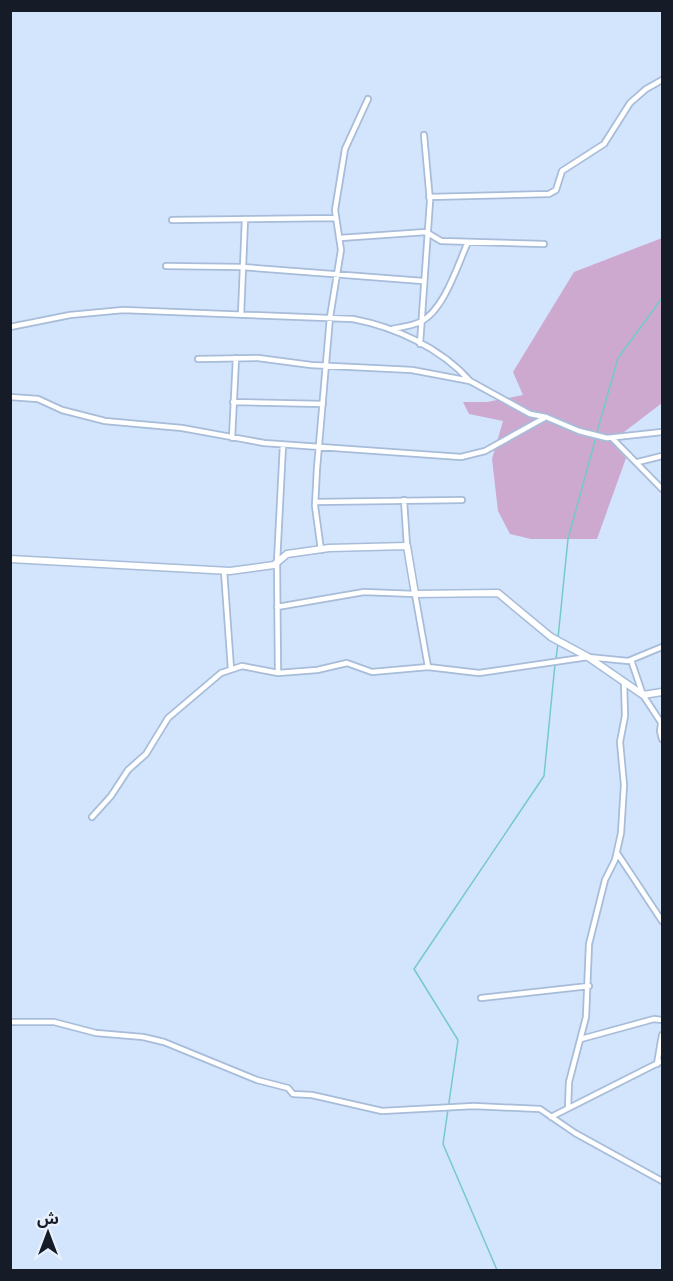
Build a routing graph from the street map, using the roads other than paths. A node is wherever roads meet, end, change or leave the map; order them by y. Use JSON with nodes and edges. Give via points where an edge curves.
{"nodes":[{"id":1,"x":662,"y":80,"type":"edge"},
{"id":2,"x":368,"y":99,"type":"dead end"},
{"id":3,"x":424,"y":135,"type":"dead end"},
{"id":4,"x":429,"y":198,"type":"junction"},
{"id":5,"x":336,"y":218,"type":"junction"},
{"id":6,"x":245,"y":219,"type":"junction"},
{"id":7,"x":172,"y":220,"type":"dead end"},
{"id":8,"x":426,"y":232,"type":"junction"},
{"id":9,"x":340,"y":238,"type":"junction"},
{"id":10,"x":468,"y":242,"type":"junction"},
{"id":11,"x":544,"y":244,"type":"dead end"},
{"id":12,"x":166,"y":266,"type":"dead end"},
{"id":13,"x":243,"y":268,"type":"junction"},
{"id":14,"x":337,"y":276,"type":"junction"},
{"id":15,"x":423,"y":281,"type":"junction"},
{"id":16,"x":241,"y":315,"type":"junction"},
{"id":17,"x":330,"y":317,"type":"junction"},
{"id":18,"x":422,"y":322,"type":"junction"},
{"id":19,"x":10,"y":327,"type":"edge"},
{"id":20,"x":392,"y":329,"type":"junction"},
{"id":21,"x":420,"y":344,"type":"junction"},
{"id":22,"x":236,"y":358,"type":"junction"},
{"id":23,"x":198,"y":359,"type":"dead end"},
{"id":24,"x":326,"y":366,"type":"junction"},
{"id":25,"x":470,"y":381,"type":"junction"},
{"id":26,"x":10,"y":397,"type":"edge"},
{"id":27,"x":233,"y":402,"type":"junction"},
{"id":28,"x":323,"y":404,"type":"junction"},
{"id":29,"x":546,"y":417,"type":"junction"},
{"id":30,"x":663,"y":432,"type":"edge"},
{"id":31,"x":612,"y":437,"type":"junction"},
{"id":32,"x":232,"y":438,"type":"junction"},
{"id":33,"x":283,"y":445,"type":"junction"},
{"id":34,"x":319,"y":447,"type":"junction"},
{"id":35,"x":663,"y":456,"type":"edge"},
{"id":36,"x":638,"y":462,"type":"junction"},
{"id":37,"x":663,"y":489,"type":"edge"},
{"id":38,"x":404,"y":500,"type":"junction"},
{"id":39,"x":462,"y":500,"type":"dead end"},
{"id":40,"x":315,"y":501,"type":"junction"},
{"id":41,"x":407,"y":546,"type":"junction"},
{"id":42,"x":321,"y":549,"type":"junction"},
{"id":43,"x":10,"y":559,"type":"edge"},
{"id":44,"x":278,"y":562,"type":"junction"},
{"id":45,"x":224,"y":571,"type":"junction"},
{"id":46,"x":415,"y":594,"type":"junction"},
{"id":47,"x":277,"y":607,"type":"junction"},
{"id":48,"x":663,"y":647,"type":"edge"},
{"id":49,"x":588,"y":657,"type":"junction"},
{"id":50,"x":632,"y":660,"type":"junction"},
{"id":51,"x":428,"y":667,"type":"junction"},
{"id":52,"x":231,"y":669,"type":"junction"},
{"id":53,"x":278,"y":674,"type":"junction"},
{"id":54,"x":624,"y":682,"type":"junction"},
{"id":55,"x":663,"y":692,"type":"edge"},
{"id":56,"x":643,"y":695,"type":"junction"},
{"id":57,"x":662,"y":724,"type":"edge"},
{"id":58,"x":663,"y":739,"type":"edge"},
{"id":59,"x":92,"y":817,"type":"dead end"},
{"id":60,"x":617,"y":853,"type":"junction"},
{"id":61,"x":662,"y":917,"type":"edge"},
{"id":62,"x":589,"y":986,"type":"junction"},
{"id":63,"x":481,"y":998,"type":"dead end"},
{"id":64,"x":663,"y":1020,"type":"edge"},
{"id":65,"x":10,"y":1022,"type":"edge"},
{"id":66,"x":663,"y":1035,"type":"edge"},
{"id":67,"x":581,"y":1039,"type":"junction"},
{"id":68,"x":663,"y":1061,"type":"edge"},
{"id":69,"x":657,"y":1064,"type":"junction"},
{"id":70,"x":568,"y":1108,"type":"junction"},
{"id":71,"x":551,"y":1117,"type":"junction"},
{"id":72,"x":663,"y":1181,"type":"edge"}],
"edges":[{"from":1,"to":4,"type":"street","via":[[630,103],[604,144],[562,171],[556,190],[549,194]]},
{"from":2,"to":5,"type":"street","via":[[345,148]]},
{"from":3,"to":4,"type":"street"},
{"from":4,"to":8,"type":"street"},
{"from":5,"to":6,"type":"street"},
{"from":5,"to":9,"type":"street"},
{"from":6,"to":7,"type":"street"},
{"from":6,"to":13,"type":"street"},
{"from":8,"to":9,"type":"street"},
{"from":8,"to":10,"type":"street","via":[[441,242]]},
{"from":8,"to":15,"type":"street"},
{"from":9,"to":14,"type":"street"},
{"from":10,"to":11,"type":"street"},
{"from":10,"to":18,"type":"street","via":[[450,284]]},
{"from":12,"to":13,"type":"street"},
{"from":13,"to":14,"type":"street"},
{"from":13,"to":16,"type":"street"},
{"from":14,"to":15,"type":"street"},
{"from":14,"to":17,"type":"street"},
{"from":15,"to":18,"type":"street"},
{"from":16,"to":17,"type":"street"},
{"from":16,"to":19,"type":"street","via":[[123,310]]},
{"from":17,"to":20,"type":"street"},
{"from":17,"to":24,"type":"street"},
{"from":18,"to":20,"type":"street"},
{"from":18,"to":21,"type":"street"},
{"from":20,"to":21,"type":"street"},
{"from":21,"to":25,"type":"street"},
{"from":22,"to":23,"type":"street"},
{"from":22,"to":24,"type":"street"},
{"from":22,"to":27,"type":"street"},
{"from":24,"to":25,"type":"street","via":[[412,370]]},
{"from":24,"to":28,"type":"street"},
{"from":25,"to":29,"type":"street","via":[[530,414]]},
{"from":26,"to":32,"type":"street","via":[[38,399],[105,421],[182,428]]},
{"from":27,"to":28,"type":"street"},
{"from":27,"to":32,"type":"street"},
{"from":28,"to":34,"type":"street"},
{"from":29,"to":31,"type":"street","via":[[579,431]]},
{"from":29,"to":34,"type":"street","via":[[485,451],[461,457]]},
{"from":30,"to":31,"type":"street"},
{"from":31,"to":36,"type":"street"},
{"from":32,"to":33,"type":"street"},
{"from":33,"to":34,"type":"street"},
{"from":33,"to":44,"type":"street"},
{"from":34,"to":40,"type":"street"},
{"from":35,"to":36,"type":"street"},
{"from":36,"to":37,"type":"street"},
{"from":38,"to":39,"type":"street"},
{"from":38,"to":40,"type":"street"},
{"from":38,"to":41,"type":"street"},
{"from":40,"to":42,"type":"street"},
{"from":41,"to":42,"type":"street"},
{"from":41,"to":46,"type":"street"},
{"from":42,"to":44,"type":"street","via":[[287,554]]},
{"from":43,"to":45,"type":"street"},
{"from":44,"to":45,"type":"street"},
{"from":44,"to":47,"type":"street"},
{"from":45,"to":52,"type":"street"},
{"from":46,"to":47,"type":"street","via":[[364,592]]},
{"from":46,"to":49,"type":"street","via":[[498,593],[551,637]]},
{"from":46,"to":51,"type":"street"},
{"from":47,"to":53,"type":"street"},
{"from":48,"to":50,"type":"street"},
{"from":49,"to":50,"type":"street"},
{"from":49,"to":51,"type":"street","via":[[479,673]]},
{"from":49,"to":54,"type":"street"},
{"from":50,"to":56,"type":"street"},
{"from":51,"to":53,"type":"street","via":[[372,672],[347,663]]},
{"from":52,"to":53,"type":"street","via":[[250,666]]},
{"from":52,"to":59,"type":"street","via":[[168,718],[146,754],[128,770]]},
{"from":54,"to":56,"type":"street"},
{"from":54,"to":60,"type":"street","via":[[625,716],[620,742],[624,785]]},
{"from":55,"to":56,"type":"street"},
{"from":56,"to":57,"type":"street"},
{"from":57,"to":58,"type":"street"},
{"from":60,"to":61,"type":"street"},
{"from":60,"to":62,"type":"street","via":[[605,880],[589,944]]},
{"from":62,"to":63,"type":"street"},
{"from":62,"to":67,"type":"street"},
{"from":64,"to":67,"type":"street","via":[[654,1019]]},
{"from":65,"to":71,"type":"street","via":[[54,1022],[96,1033],[143,1036],[288,1088],[293,1094],[351,1105],[389,1111],[474,1106],[540,1109]]},
{"from":66,"to":69,"type":"street"},
{"from":67,"to":70,"type":"street","via":[[569,1082]]},
{"from":68,"to":69,"type":"street"},
{"from":69,"to":70,"type":"street"},
{"from":70,"to":71,"type":"street"},
{"from":71,"to":72,"type":"street"}]}
